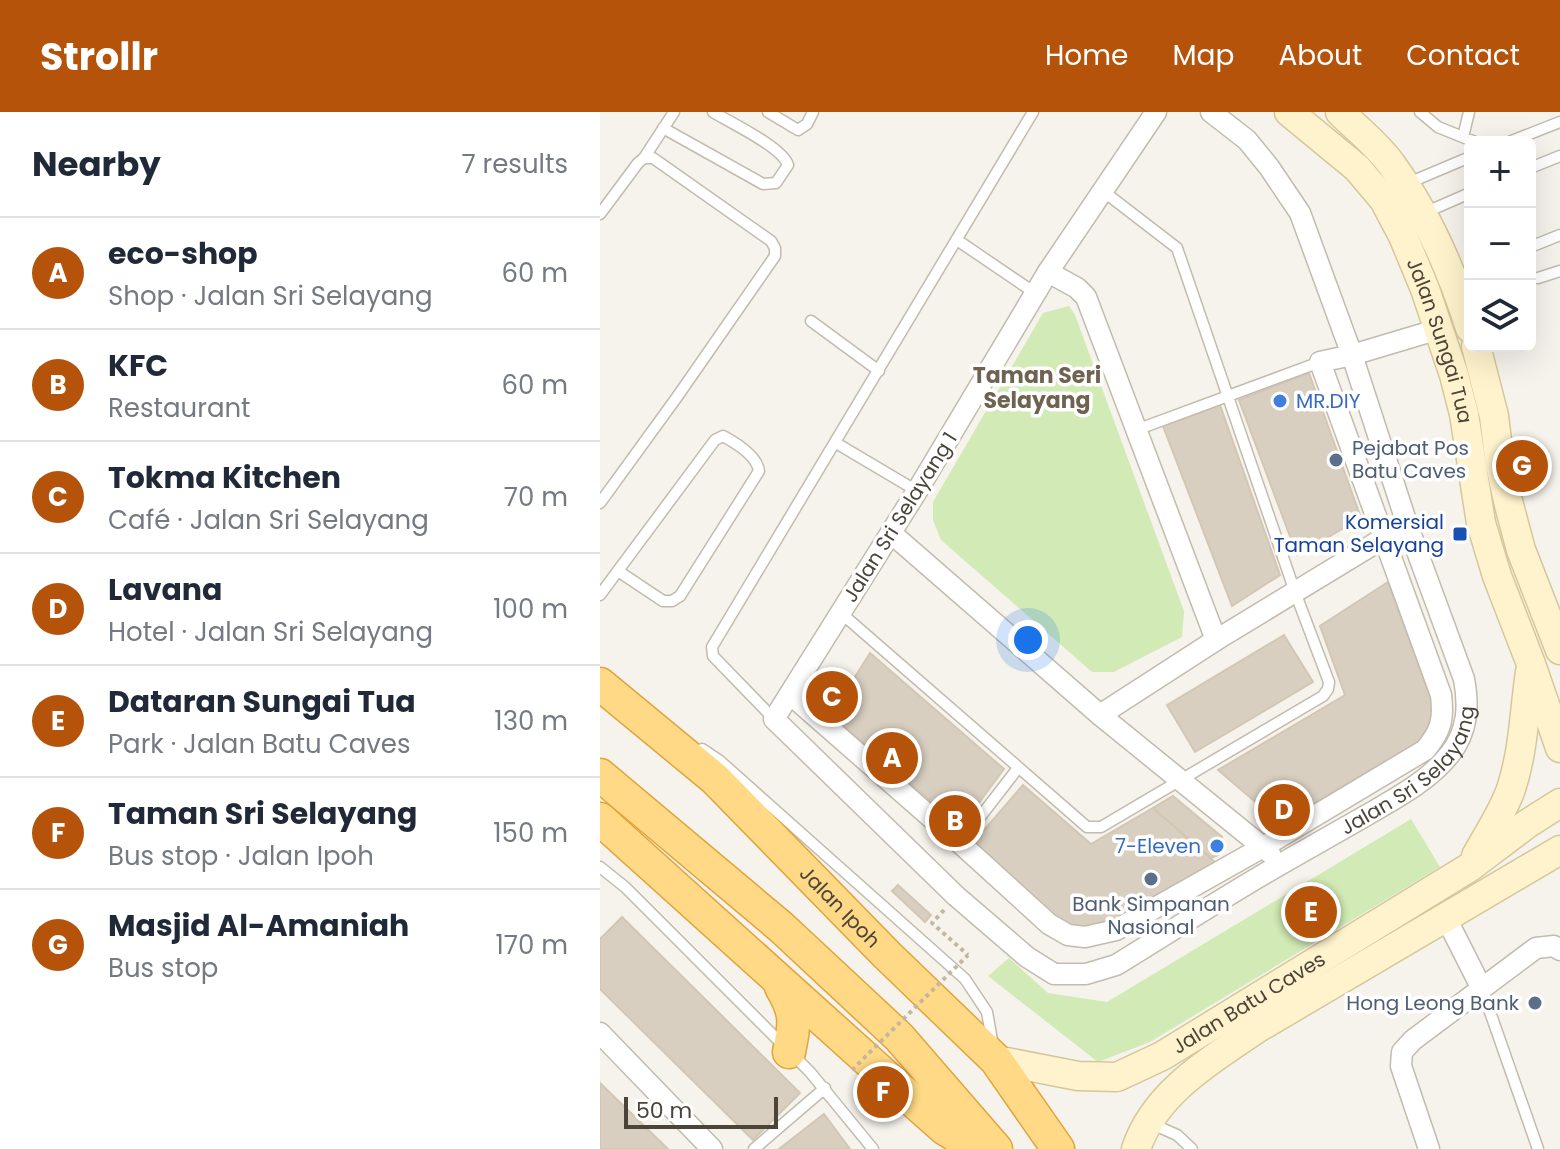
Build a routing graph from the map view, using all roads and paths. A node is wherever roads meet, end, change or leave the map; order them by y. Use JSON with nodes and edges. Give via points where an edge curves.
{"nodes":[{"id":1,"x":674,"y":112,"type":"edge"},
{"id":2,"x":713,"y":112,"type":"edge"},
{"id":3,"x":768,"y":112,"type":"edge"},
{"id":4,"x":813,"y":112,"type":"edge"},
{"id":5,"x":1033,"y":112,"type":"edge"},
{"id":6,"x":1156,"y":112,"type":"edge"},
{"id":7,"x":1211,"y":112,"type":"edge"},
{"id":8,"x":1289,"y":112,"type":"edge"},
{"id":9,"x":1340,"y":112,"type":"edge"},
{"id":10,"x":1420,"y":112,"type":"edge"},
{"id":11,"x":1469,"y":112,"type":"edge"},
{"id":12,"x":1560,"y":122,"type":"edge"},
{"id":13,"x":663,"y":128,"type":"junction"},
{"id":14,"x":1524,"y":136,"type":"edge"},
{"id":15,"x":1463,"y":137,"type":"joint"},
{"id":16,"x":1560,"y":156,"type":"edge"},
{"id":17,"x":644,"y":158,"type":"junction"},
{"id":18,"x":1464,"y":160,"type":"edge"},
{"id":19,"x":1536,"y":166,"type":"edge"},
{"id":20,"x":1405,"y":185,"type":"junction"},
{"id":21,"x":1103,"y":191,"type":"junction"},
{"id":22,"x":1464,"y":196,"type":"edge"},
{"id":23,"x":600,"y":214,"type":"edge"},
{"id":24,"x":1421,"y":215,"type":"junction"},
{"id":25,"x":1560,"y":235,"type":"edge"},
{"id":26,"x":957,"y":240,"type":"junction"},
{"id":27,"x":1536,"y":245,"type":"edge"},
{"id":28,"x":1560,"y":271,"type":"edge"},
{"id":29,"x":1048,"y":272,"type":"junction"},
{"id":30,"x":1538,"y":278,"type":"dead end"},
{"id":31,"x":1035,"y":293,"type":"junction"},
{"id":32,"x":1464,"y":304,"type":"edge"},
{"id":33,"x":811,"y":321,"type":"dead end"},
{"id":34,"x":1439,"y":329,"type":"junction"},
{"id":35,"x":1478,"y":352,"type":"edge"},
{"id":36,"x":1352,"y":355,"type":"junction"},
{"id":37,"x":1320,"y":362,"type":"junction"},
{"id":38,"x":879,"y":371,"type":"junction"},
{"id":39,"x":1228,"y":396,"type":"junction"},
{"id":40,"x":1136,"y":430,"type":"junction"},
{"id":41,"x":836,"y":443,"type":"junction"},
{"id":42,"x":917,"y":491,"type":"junction"},
{"id":43,"x":600,"y":503,"type":"edge"},
{"id":44,"x":1407,"y":524,"type":"junction"},
{"id":45,"x":891,"y":533,"type":"junction"},
{"id":46,"x":1383,"y":538,"type":"junction"},
{"id":47,"x":618,"y":571,"type":"junction"},
{"id":48,"x":1295,"y":592,"type":"junction"},
{"id":49,"x":600,"y":595,"type":"edge"},
{"id":50,"x":841,"y":613,"type":"junction"},
{"id":51,"x":1216,"y":640,"type":"junction"},
{"id":52,"x":1559,"y":645,"type":"edge"},
{"id":53,"x":1531,"y":664,"type":"junction"},
{"id":54,"x":601,"y":685,"type":"edge"},
{"id":55,"x":790,"y":694,"type":"junction"},
{"id":56,"x":1100,"y":715,"type":"junction"},
{"id":57,"x":774,"y":719,"type":"junction"},
{"id":58,"x":681,"y":736,"type":"dead end"},
{"id":59,"x":694,"y":744,"type":"dead end"},
{"id":60,"x":1560,"y":748,"type":"edge"},
{"id":61,"x":1018,"y":768,"type":"junction"},
{"id":62,"x":600,"y":775,"type":"edge"},
{"id":63,"x":1180,"y":782,"type":"junction"},
{"id":64,"x":1560,"y":803,"type":"edge"},
{"id":65,"x":600,"y":819,"type":"edge"},
{"id":66,"x":960,"y":843,"type":"junction"},
{"id":67,"x":1263,"y":847,"type":"junction"},
{"id":68,"x":1560,"y":850,"type":"edge"},
{"id":69,"x":1282,"y":864,"type":"junction"},
{"id":70,"x":600,"y":867,"type":"edge"},
{"id":71,"x":1470,"y":867,"type":"junction"},
{"id":72,"x":1446,"y":918,"type":"junction"},
{"id":73,"x":932,"y":923,"type":"dead end"},
{"id":74,"x":1560,"y":950,"type":"edge"},
{"id":75,"x":773,"y":974,"type":"junction"},
{"id":76,"x":1482,"y":989,"type":"junction"},
{"id":77,"x":600,"y":1033,"type":"edge"},
{"id":78,"x":789,"y":1052,"type":"junction"},
{"id":79,"x":996,"y":1060,"type":"junction"},
{"id":80,"x":852,"y":1070,"type":"dead end"},
{"id":81,"x":825,"y":1088,"type":"junction"},
{"id":82,"x":1149,"y":1122,"type":"junction"},
{"id":83,"x":712,"y":1149,"type":"edge"},
{"id":84,"x":754,"y":1149,"type":"edge"},
{"id":85,"x":873,"y":1149,"type":"edge"},
{"id":86,"x":979,"y":1149,"type":"edge"},
{"id":87,"x":996,"y":1149,"type":"edge"},
{"id":88,"x":1058,"y":1149,"type":"edge"},
{"id":89,"x":1136,"y":1149,"type":"edge"},
{"id":90,"x":1192,"y":1149,"type":"edge"},
{"id":91,"x":1429,"y":1149,"type":"edge"},
{"id":92,"x":1538,"y":1149,"type":"edge"}],
"edges":[{"from":1,"to":13,"type":"lane"},
{"from":2,"to":13,"type":"lane","via":[[785,157],[788,165],[776,183],[763,184]]},
{"from":3,"to":4,"type":"lane","via":[[798,130]]},
{"from":5,"to":26,"type":"lane"},
{"from":6,"to":21,"type":"street","name":"Jalan Sri Selayang 1"},
{"from":7,"to":36,"type":"street","name":"Jalan Sri Selayang","via":[[1247,140],[1300,213]]},
{"from":8,"to":34,"type":"main road","name":"Jalan Sungai Tua","via":[[1357,168],[1384,200]]},
{"from":9,"to":20,"type":"main road","name":"Jalan Sungai Tua","via":[[1391,163]]},
{"from":10,"to":15,"type":"lane"},
{"from":11,"to":15,"type":"lane"},
{"from":12,"to":14,"type":"lane"},
{"from":13,"to":17,"type":"lane"},
{"from":16,"to":19,"type":"lane"},
{"from":17,"to":23,"type":"lane"},
{"from":17,"to":43,"type":"lane","via":[[675,172],[771,241],[775,256]]},
{"from":18,"to":20,"type":"lane"},
{"from":20,"to":24,"type":"main road","name":"Jalan Sungai Tua"},
{"from":21,"to":29,"type":"street","name":"Jalan Sri Selayang 1"},
{"from":21,"to":39,"type":"lane","via":[[1177,248]]},
{"from":22,"to":24,"type":"lane"},
{"from":24,"to":32,"type":"main road","name":"Jalan Sungai Tua","via":[[1457,276]]},
{"from":25,"to":27,"type":"lane"},
{"from":26,"to":31,"type":"lane"},
{"from":26,"to":38,"type":"lane"},
{"from":28,"to":30,"type":"lane"},
{"from":29,"to":31,"type":"street","name":"Jalan Sri Selayang 1"},
{"from":29,"to":40,"type":"street","via":[[1086,297]]},
{"from":31,"to":42,"type":"street","name":"Jalan Sri Selayang 1"},
{"from":33,"to":38,"type":"lane"},
{"from":34,"to":36,"type":"street"},
{"from":34,"to":53,"type":"main road","name":"Jalan Sungai Tua","via":[[1464,414],[1481,523]]},
{"from":35,"to":52,"type":"main road","name":"Jalan Sungai Tua","via":[[1521,550]]},
{"from":36,"to":37,"type":"street"},
{"from":36,"to":44,"type":"street","name":"Jalan Sri Selayang"},
{"from":37,"to":39,"type":"lane"},
{"from":37,"to":46,"type":"street","name":"Jalan Sri Selayang"},
{"from":38,"to":41,"type":"lane"},
{"from":39,"to":40,"type":"lane"},
{"from":39,"to":48,"type":"lane"},
{"from":40,"to":51,"type":"street"},
{"from":41,"to":42,"type":"lane"},
{"from":41,"to":57,"type":"lane","via":[[712,647],[713,656]]},
{"from":42,"to":45,"type":"street","name":"Jalan Sri Selayang 1"},
{"from":44,"to":46,"type":"street"},
{"from":44,"to":69,"type":"street","name":"Jalan Sri Selayang","via":[[1464,679],[1468,702],[1462,735],[1431,774]]},
{"from":45,"to":50,"type":"street","name":"Jalan Sri Selayang 1"},
{"from":45,"to":56,"type":"street"},
{"from":46,"to":48,"type":"street"},
{"from":46,"to":67,"type":"street","name":"Jalan Sri Selayang","via":[[1441,695],[1443,716],[1436,736],[1425,750]]},
{"from":47,"to":47,"type":"lane","via":[[715,440],[723,436],[757,461],[759,471],[680,596],[663,601]]},
{"from":47,"to":49,"type":"lane"},
{"from":48,"to":51,"type":"street"},
{"from":48,"to":63,"type":"lane","via":[[1328,689]]},
{"from":50,"to":55,"type":"street","name":"Jalan Sri Selayang 1"},
{"from":50,"to":61,"type":"lane"},
{"from":51,"to":56,"type":"street"},
{"from":53,"to":60,"type":"main road","name":"Jalan Sungai Tua"},
{"from":53,"to":71,"type":"main road","via":[[1524,736],[1510,792]]},
{"from":54,"to":58,"type":"lane"},
{"from":54,"to":79,"type":"highway","name":"Jalan Ipoh","via":[[715,779]]},
{"from":55,"to":57,"type":"street","name":"Jalan Sri Selayang 1"},
{"from":55,"to":66,"type":"street","name":"Jalan Sri Selayang"},
{"from":56,"to":63,"type":"street"},
{"from":57,"to":69,"type":"street","name":"Jalan Sri Selayang","via":[[956,896],[1054,974],[1086,974],[1116,965]]},
{"from":59,"to":79,"type":"lane","via":[[720,761],[965,979],[987,1012]]},
{"from":61,"to":63,"type":"lane","via":[[1087,827],[1101,827]]},
{"from":61,"to":66,"type":"lane"},
{"from":62,"to":87,"type":"highway","via":[[781,927],[899,1037]]},
{"from":63,"to":67,"type":"street"},
{"from":64,"to":71,"type":"main road","name":"Jalan Batu Caves"},
{"from":65,"to":75,"type":"highway"},
{"from":66,"to":67,"type":"street","name":"Jalan Sri Selayang","via":[[1049,924],[1085,937],[1116,930]]},
{"from":67,"to":69,"type":"street"},
{"from":68,"to":72,"type":"main road","name":"Jalan Batu Caves"},
{"from":70,"to":78,"type":"lane"},
{"from":71,"to":79,"type":"main road","name":"Jalan Batu Caves","via":[[1162,1056],[1117,1077],[1078,1076]]},
{"from":72,"to":76,"type":"street"},
{"from":72,"to":82,"type":"main road","name":"Jalan Batu Caves","via":[[1258,1028],[1162,1102]]},
{"from":73,"to":80,"type":"path","bridge":true,"via":[[968,955]]},
{"from":74,"to":76,"type":"street","via":[[1536,948]]},
{"from":75,"to":78,"type":"highway","via":[[793,1011]]},
{"from":75,"to":86,"type":"highway","via":[[945,1129]]},
{"from":76,"to":91,"type":"street","via":[[1402,1052],[1401,1066]]},
{"from":76,"to":92,"type":"lane"},
{"from":77,"to":83,"type":"street"},
{"from":78,"to":81,"type":"lane"},
{"from":79,"to":88,"type":"highway","name":"Jalan Ipoh"},
{"from":81,"to":84,"type":"lane"},
{"from":81,"to":85,"type":"lane"},
{"from":82,"to":89,"type":"main road","name":"Jalan Batu Caves"},
{"from":82,"to":90,"type":"lane"}]}
